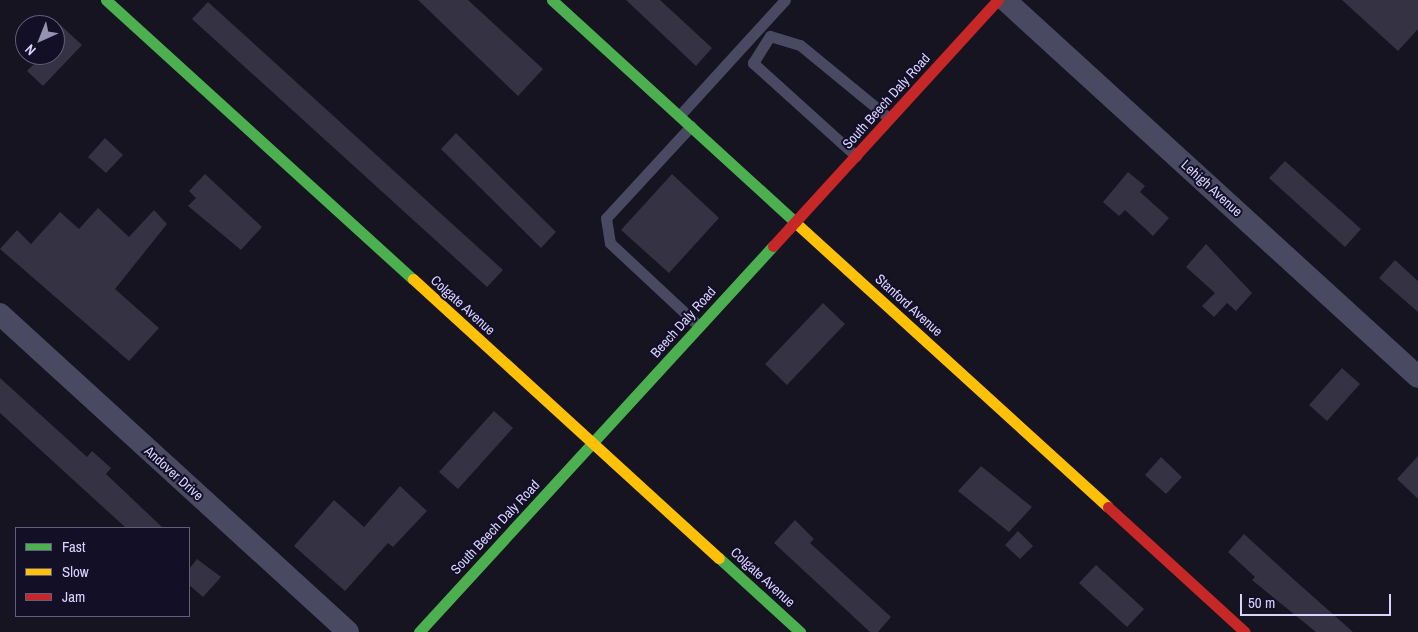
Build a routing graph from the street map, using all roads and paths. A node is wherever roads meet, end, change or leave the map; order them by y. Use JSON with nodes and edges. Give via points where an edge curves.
{"nodes":[{"id":1,"x":106,"y":0,"type":"edge"},
{"id":2,"x":552,"y":0,"type":"edge"},
{"id":3,"x":784,"y":0,"type":"edge"},
{"id":4,"x":998,"y":0,"type":"edge"},
{"id":5,"x":1005,"y":0,"type":"edge"},
{"id":6,"x":679,"y":116,"type":"junction"},
{"id":7,"x":890,"y":118,"type":"junction"},
{"id":8,"x":691,"y":126,"type":"junction"},
{"id":9,"x":856,"y":156,"type":"junction"},
{"id":10,"x":796,"y":221,"type":"junction"},
{"id":11,"x":0,"y":314,"type":"edge"},
{"id":12,"x":699,"y":326,"type":"junction"},
{"id":13,"x":1418,"y":377,"type":"edge"},
{"id":14,"x":593,"y":442,"type":"junction"},
{"id":15,"x":348,"y":632,"type":"edge"},
{"id":16,"x":419,"y":632,"type":"edge"},
{"id":17,"x":800,"y":632,"type":"edge"},
{"id":18,"x":1245,"y":632,"type":"edge"}],
"edges":[{"from":1,"to":14,"type":"street","name":"Colgate Avenue"},
{"from":2,"to":6,"type":"street","name":"Stanford Avenue"},
{"from":3,"to":6,"type":"lane"},
{"from":4,"to":7,"type":"street","name":"South Beech Daly Road"},
{"from":5,"to":13,"type":"street","name":"Lehigh Avenue"},
{"from":6,"to":8,"type":"street","name":"Stanford Avenue"},
{"from":7,"to":9,"type":"street","name":"South Beech Daly Road"},
{"from":7,"to":9,"type":"lane","via":[[800,45],[770,36],[753,63]]},
{"from":8,"to":10,"type":"street","name":"Stanford Avenue"},
{"from":8,"to":12,"type":"lane","via":[[606,218],[610,242]]},
{"from":9,"to":10,"type":"street","name":"South Beech Daly Road"},
{"from":10,"to":12,"type":"street","name":"Beech Daly Road"},
{"from":10,"to":18,"type":"street","name":"Stanford Avenue"},
{"from":11,"to":15,"type":"street","name":"Andover Drive"},
{"from":12,"to":14,"type":"street","name":"Beech Daly Road"},
{"from":14,"to":16,"type":"street","name":"South Beech Daly Road"},
{"from":14,"to":17,"type":"street","name":"Colgate Avenue"}]}
